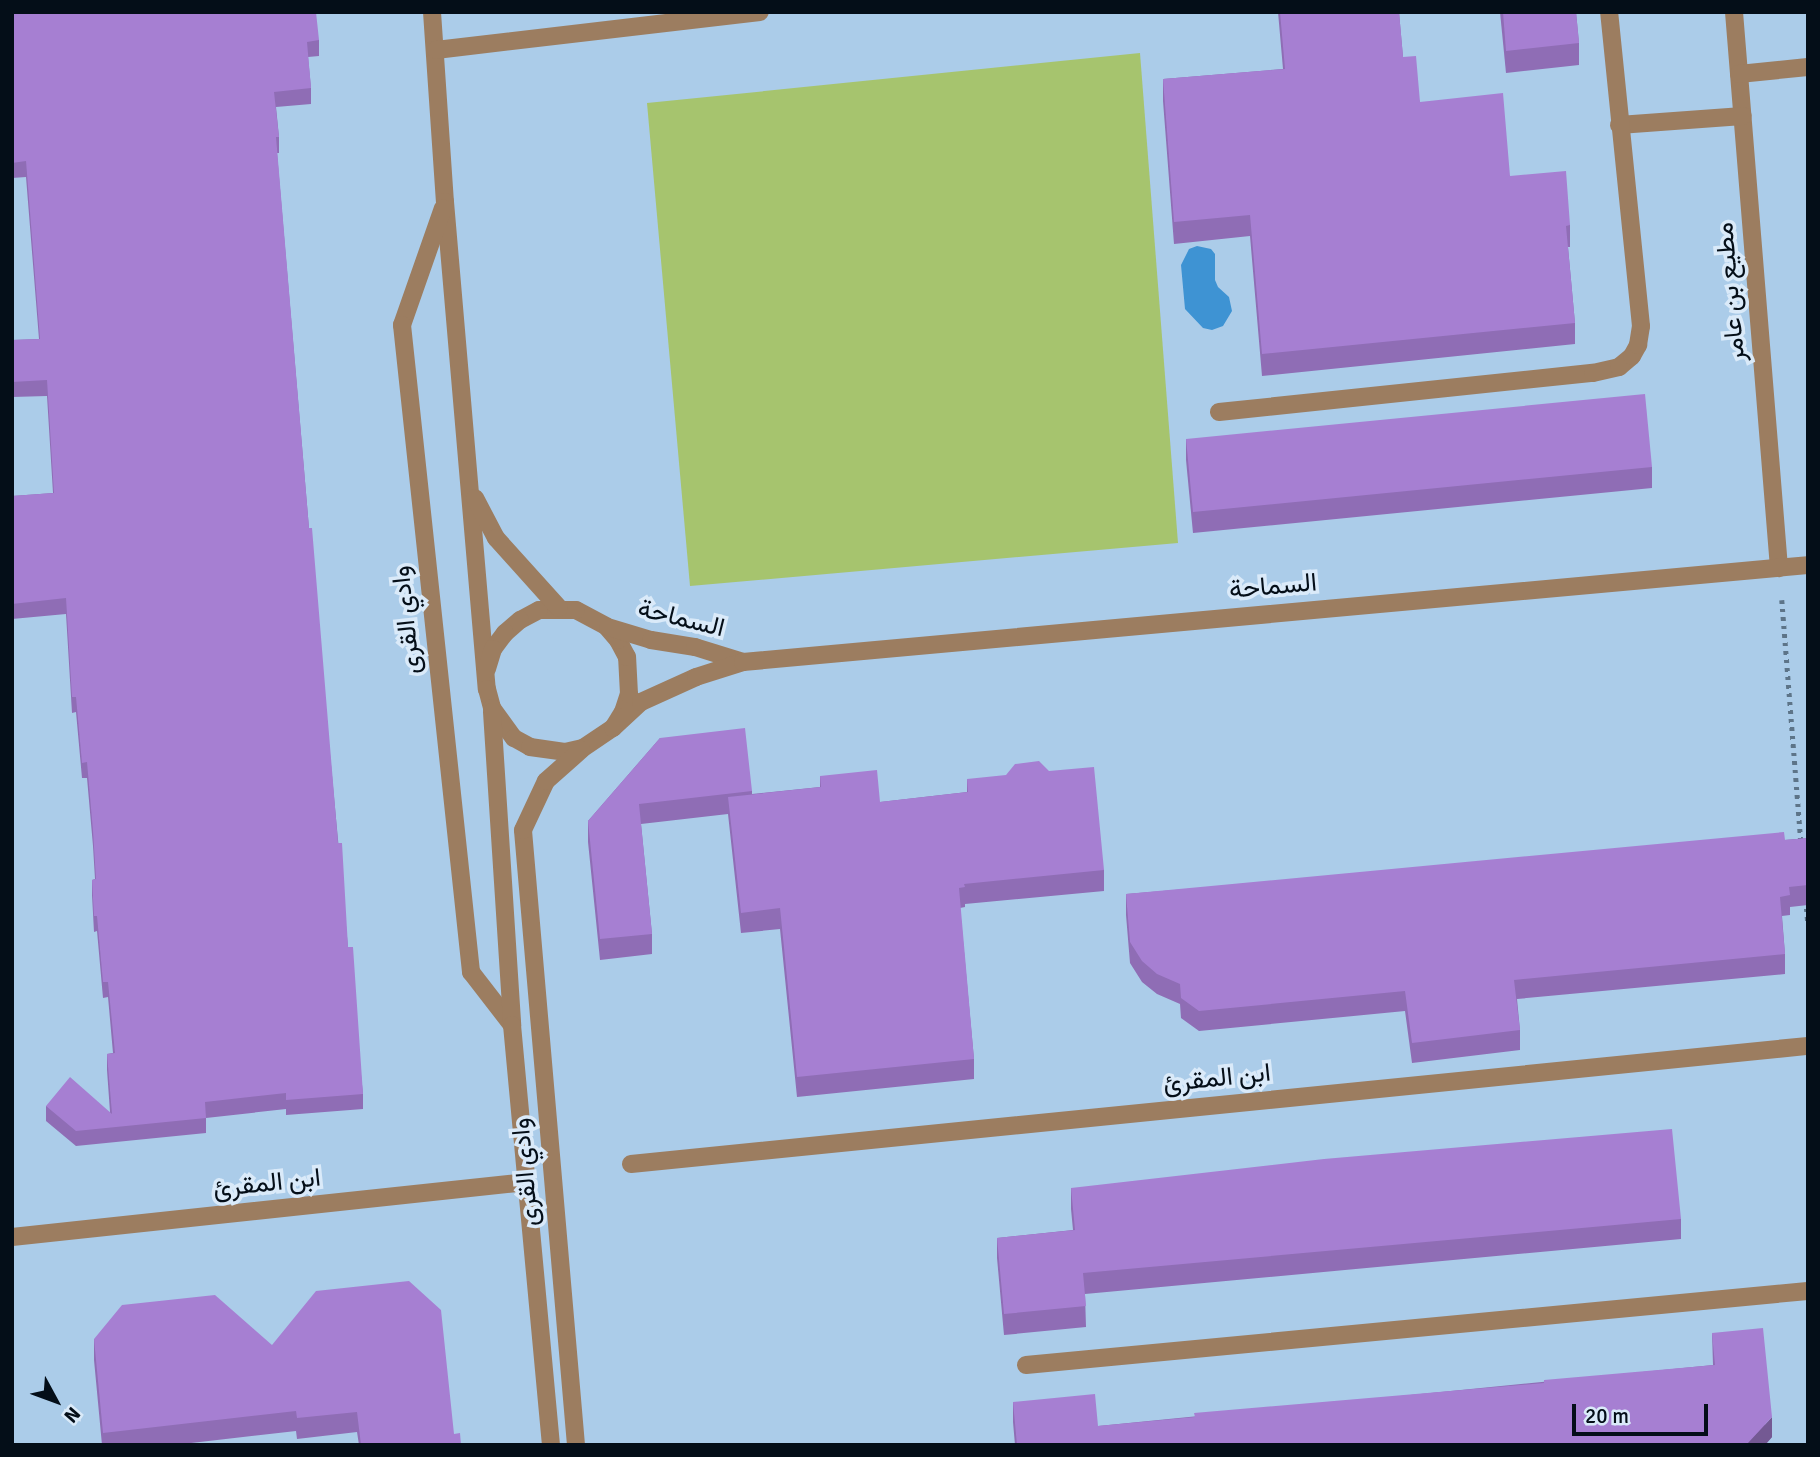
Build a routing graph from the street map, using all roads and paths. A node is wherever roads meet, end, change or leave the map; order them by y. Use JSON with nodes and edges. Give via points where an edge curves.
{"nodes":[{"id":1,"x":432,"y":12,"type":"edge"},
{"id":2,"x":760,"y":12,"type":"edge"},
{"id":3,"x":1609,"y":12,"type":"edge"},
{"id":4,"x":1734,"y":12,"type":"edge"},
{"id":5,"x":436,"y":50,"type":"junction"},
{"id":6,"x":1808,"y":67,"type":"edge"},
{"id":7,"x":1740,"y":74,"type":"junction"},
{"id":8,"x":1743,"y":116,"type":"junction"},
{"id":9,"x":1619,"y":125,"type":"junction"},
{"id":10,"x":445,"y":202,"type":"junction"},
{"id":11,"x":1219,"y":412,"type":"dead end"},
{"id":12,"x":470,"y":489,"type":"junction"},
{"id":13,"x":1808,"y":565,"type":"edge"},
{"id":14,"x":1779,"y":568,"type":"junction"},
{"id":15,"x":559,"y":608,"type":"junction"},
{"id":16,"x":607,"y":626,"type":"junction"},
{"id":17,"x":743,"y":662,"type":"junction"},
{"id":18,"x":487,"y":669,"type":"junction"},
{"id":19,"x":492,"y":708,"type":"junction"},
{"id":20,"x":613,"y":728,"type":"junction"},
{"id":21,"x":583,"y":748,"type":"junction"},
{"id":22,"x":1802,"y":856,"type":"edge"},
{"id":23,"x":1805,"y":897,"type":"edge"},
{"id":24,"x":1808,"y":925,"type":"edge"},
{"id":25,"x":512,"y":1025,"type":"junction"},
{"id":26,"x":1808,"y":1046,"type":"edge"},
{"id":27,"x":631,"y":1164,"type":"dead end"},
{"id":28,"x":527,"y":1182,"type":"junction"},
{"id":29,"x":12,"y":1237,"type":"edge"},
{"id":30,"x":1808,"y":1292,"type":"edge"},
{"id":31,"x":1026,"y":1365,"type":"dead end"},
{"id":32,"x":551,"y":1445,"type":"edge"},
{"id":33,"x":576,"y":1445,"type":"edge"}],
"edges":[{"from":1,"to":5,"type":"street","name":"وادي القرى"},
{"from":2,"to":5,"type":"street"},
{"from":3,"to":9,"type":"street"},
{"from":4,"to":7,"type":"street","name":"مطيع بن عامر"},
{"from":5,"to":10,"type":"street","name":"وادي القرى"},
{"from":6,"to":7,"type":"street"},
{"from":7,"to":8,"type":"street","name":"مطيع بن عامر"},
{"from":8,"to":9,"type":"street"},
{"from":8,"to":14,"type":"street","name":"مطيع بن عامر"},
{"from":9,"to":11,"type":"street","via":[[1641,326],[1638,345],[1619,367]]},
{"from":10,"to":12,"type":"street","name":"وادي القرى"},
{"from":10,"to":25,"type":"street","name":"وادي القرى","via":[[401,325],[471,972]]},
{"from":12,"to":15,"type":"street","name":"وادي القرى","via":[[496,538]]},
{"from":12,"to":18,"type":"street","name":"وادي القرى"},
{"from":13,"to":14,"type":"street","name":"السماحة"},
{"from":14,"to":17,"type":"street","name":"السماحة"},
{"from":14,"to":22,"type":"path"},
{"from":15,"to":16,"type":"street","via":[[576,610]]},
{"from":15,"to":18,"type":"street","via":[[539,610],[520,620],[493,649]]},
{"from":16,"to":17,"type":"street","name":"السماحة"},
{"from":16,"to":20,"type":"street","via":[[627,657],[630,675],[623,712]]},
{"from":17,"to":20,"type":"street","name":"السماحة","via":[[641,702]]},
{"from":18,"to":19,"type":"street","via":[[486,689]]},
{"from":19,"to":21,"type":"street","via":[[507,731],[530,747],[565,752]]},
{"from":19,"to":25,"type":"street","name":"وادي القرى"},
{"from":20,"to":21,"type":"street"},
{"from":21,"to":33,"type":"street","name":"وادي القرى","via":[[546,781],[523,830]]},
{"from":23,"to":24,"type":"path"},
{"from":25,"to":28,"type":"street","name":"وادي القرى"},
{"from":26,"to":27,"type":"street","name":"ابن المقرئ"},
{"from":28,"to":29,"type":"street","name":"ابن المقرئ"},
{"from":28,"to":32,"type":"street","name":"وادي القرى"},
{"from":30,"to":31,"type":"street"}]}
